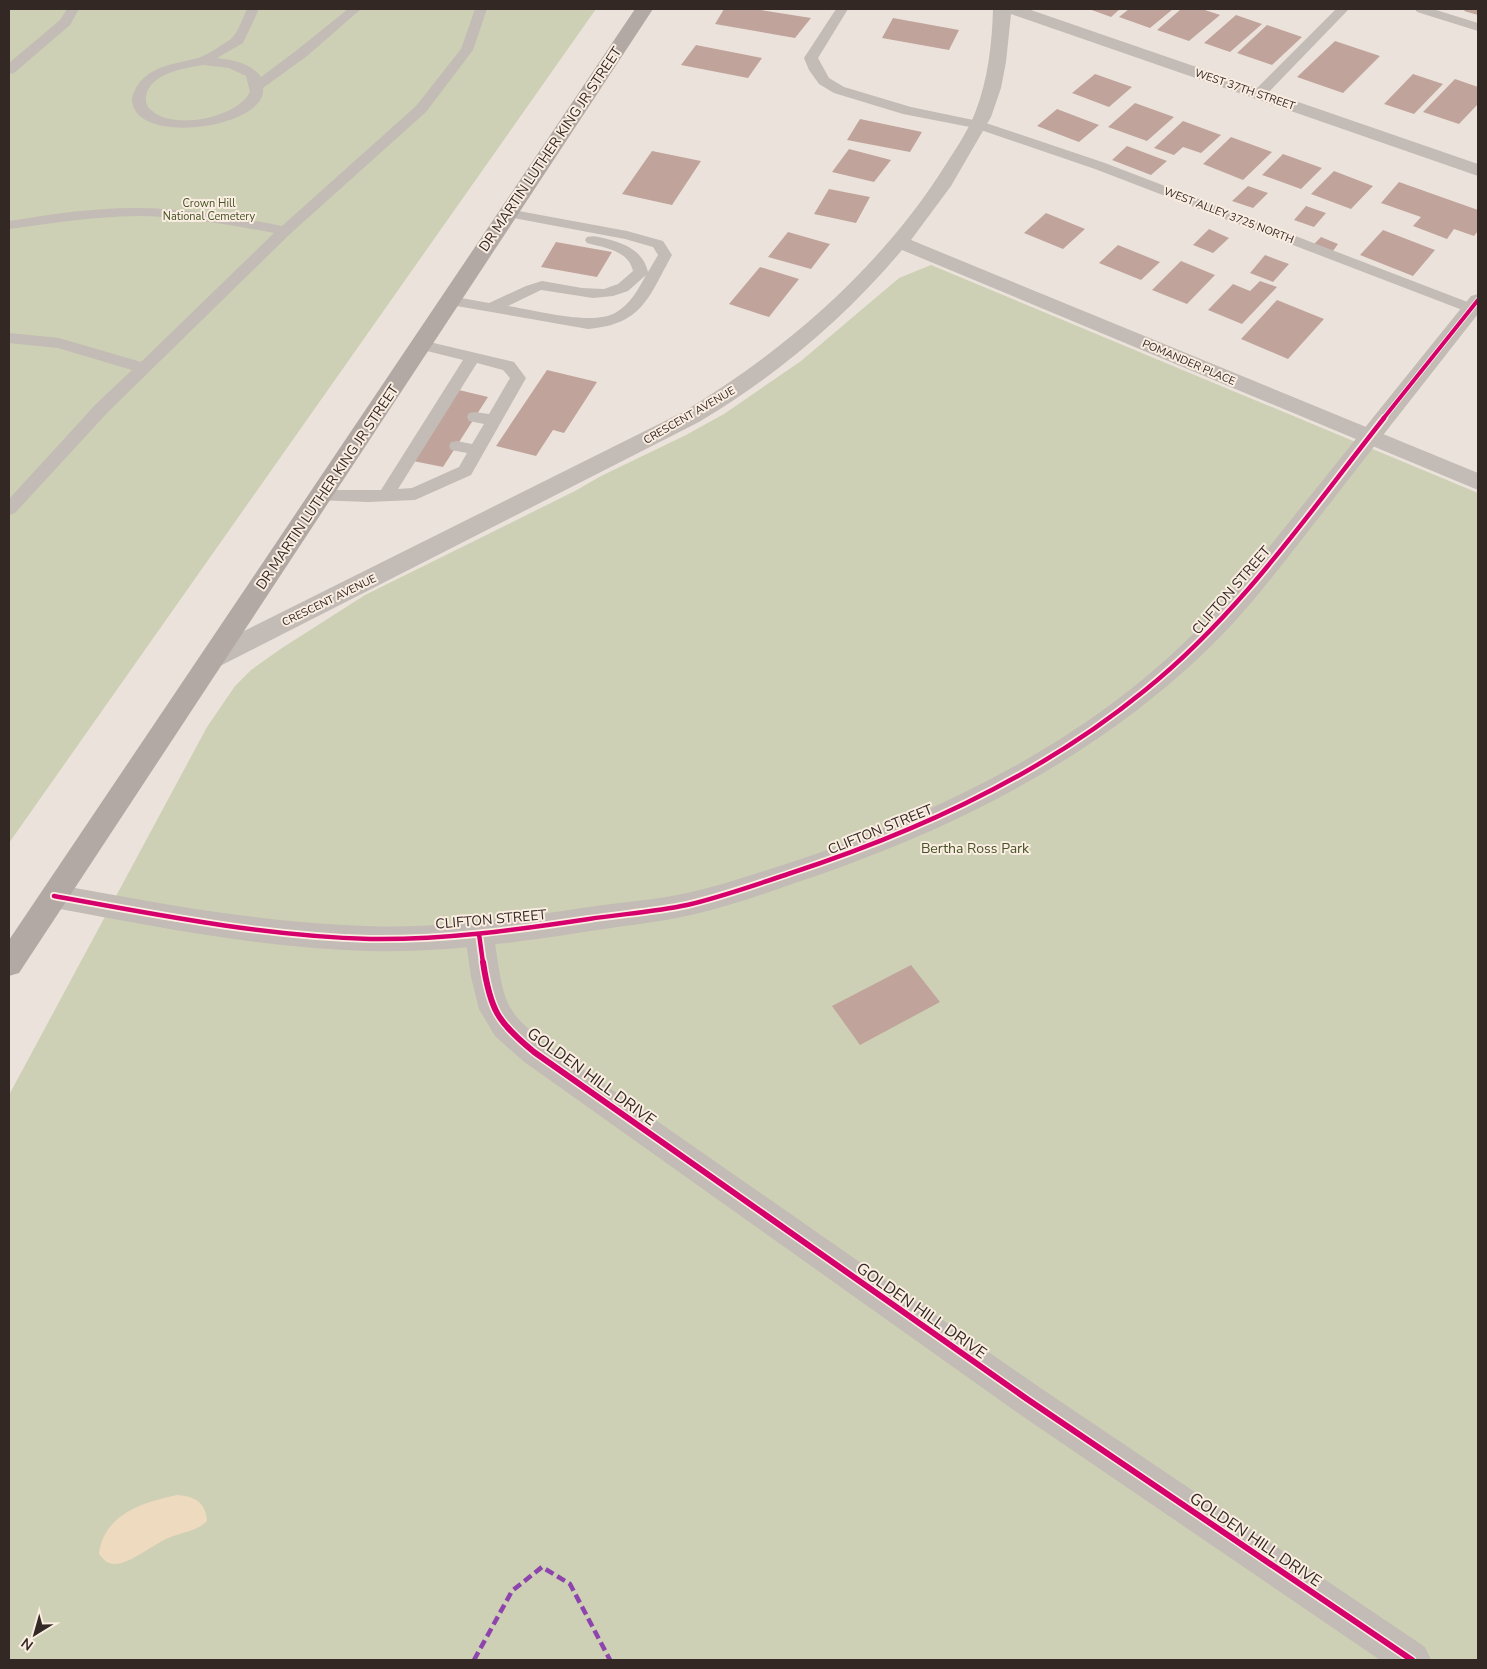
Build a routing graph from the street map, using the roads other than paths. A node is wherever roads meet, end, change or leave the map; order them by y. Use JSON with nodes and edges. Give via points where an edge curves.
{"nodes":[{"id":1,"x":73,"y":9,"type":"edge"},
{"id":2,"x":253,"y":9,"type":"edge"},
{"id":3,"x":355,"y":9,"type":"edge"},
{"id":4,"x":481,"y":9,"type":"edge"},
{"id":5,"x":644,"y":9,"type":"edge"},
{"id":6,"x":842,"y":9,"type":"edge"},
{"id":7,"x":1002,"y":9,"type":"edge"},
{"id":8,"x":1012,"y":9,"type":"edge"},
{"id":9,"x":1343,"y":9,"type":"edge"},
{"id":10,"x":1421,"y":9,"type":"edge"},
{"id":11,"x":1478,"y":27,"type":"edge"},
{"id":12,"x":203,"y":62,"type":"junction"},
{"id":13,"x":9,"y":70,"type":"edge"},
{"id":14,"x":258,"y":86,"type":"junction"},
{"id":15,"x":1259,"y":94,"type":"junction"},
{"id":16,"x":978,"y":124,"type":"junction"},
{"id":17,"x":1478,"y":170,"type":"edge"},
{"id":18,"x":508,"y":213,"type":"junction"},
{"id":19,"x":537,"y":218,"type":"junction"},
{"id":20,"x":9,"y":225,"type":"edge"},
{"id":21,"x":285,"y":232,"type":"junction"},
{"id":22,"x":899,"y":242,"type":"junction"},
{"id":23,"x":450,"y":301,"type":"junction"},
{"id":24,"x":1476,"y":307,"type":"edge"},
{"id":25,"x":491,"y":308,"type":"junction"},
{"id":26,"x":9,"y":338,"type":"edge"},
{"id":27,"x":420,"y":345,"type":"junction"},
{"id":28,"x":473,"y":357,"type":"junction"},
{"id":29,"x":145,"y":368,"type":"junction"},
{"id":30,"x":476,"y":417,"type":"dead end"},
{"id":31,"x":494,"y":420,"type":"junction"},
{"id":32,"x":1370,"y":438,"type":"junction"},
{"id":33,"x":456,"y":446,"type":"dead end"},
{"id":34,"x":477,"y":450,"type":"junction"},
{"id":35,"x":1478,"y":482,"type":"edge"},
{"id":36,"x":386,"y":495,"type":"junction"},
{"id":37,"x":321,"y":496,"type":"junction"},
{"id":38,"x":9,"y":509,"type":"edge"},
{"id":39,"x":212,"y":658,"type":"junction"},
{"id":40,"x":54,"y":896,"type":"junction"},
{"id":41,"x":480,"y":934,"type":"junction"},
{"id":42,"x":9,"y":964,"type":"edge"},
{"id":43,"x":1412,"y":1660,"type":"edge"}],
"edges":[{"from":1,"to":13,"type":"lane","via":[[65,22]]},
{"from":2,"to":12,"type":"lane","via":[[238,40]]},
{"from":3,"to":14,"type":"lane"},
{"from":4,"to":21,"type":"lane","via":[[467,50],[420,109]]},
{"from":5,"to":18,"type":"main road","name":"DR MARTIN LUTHER KING JR STREET"},
{"from":6,"to":16,"type":"lane","name":"WEST ALLEY 3725 NORTH","via":[[811,58],[824,81],[857,97],[908,111]]},
{"from":7,"to":16,"type":"street","name":"CRESCENT AVENUE","via":[[999,58]]},
{"from":8,"to":15,"type":"street","name":"WEST 37TH STREET"},
{"from":9,"to":15,"type":"lane"},
{"from":10,"to":11,"type":"lane"},
{"from":12,"to":14,"type":"lane","via":[[231,64],[246,70],[254,76]]},
{"from":12,"to":14,"type":"lane","via":[[164,70],[149,80],[138,96],[142,111],[169,123],[212,122],[247,107]]},
{"from":15,"to":17,"type":"street","name":"WEST 37TH STREET"},
{"from":16,"to":22,"type":"street","name":"CRESCENT AVENUE","via":[[952,172]]},
{"from":16,"to":24,"type":"lane","name":"WEST ALLEY 3725 NORTH","via":[[1100,166]]},
{"from":18,"to":19,"type":"lane"},
{"from":18,"to":23,"type":"main road","name":"DR MARTIN LUTHER KING JR STREET"},
{"from":19,"to":25,"type":"lane","via":[[571,235],[616,246],[640,263],[640,272],[621,289],[608,294],[540,286]]},
{"from":19,"to":25,"type":"lane","via":[[640,238],[658,244],[665,255],[633,307],[622,316],[588,324]]},
{"from":20,"to":21,"type":"lane","via":[[79,215],[159,213],[231,220]]},
{"from":21,"to":29,"type":"lane"},
{"from":22,"to":32,"type":"street","name":"POMANDER PLACE"},
{"from":22,"to":39,"type":"street","name":"CRESCENT AVENUE","via":[[864,282],[815,329],[716,402]]},
{"from":23,"to":25,"type":"lane"},
{"from":23,"to":27,"type":"main road","name":"DR MARTIN LUTHER KING JR STREET"},
{"from":24,"to":32,"type":"street","name":"CLIFTON STREET"},
{"from":26,"to":29,"type":"lane","via":[[59,342]]},
{"from":27,"to":28,"type":"lane"},
{"from":27,"to":37,"type":"main road","name":"DR MARTIN LUTHER KING JR STREET"},
{"from":28,"to":31,"type":"lane","via":[[508,366],[518,378]]},
{"from":28,"to":36,"type":"lane","via":[[425,440]]},
{"from":29,"to":38,"type":"lane","via":[[102,408]]},
{"from":30,"to":31,"type":"lane"},
{"from":31,"to":34,"type":"lane"},
{"from":32,"to":35,"type":"street","name":"POMANDER PLACE"},
{"from":32,"to":41,"type":"street","name":"CLIFTON STREET","via":[[1238,602],[1196,647],[1106,721],[1010,781],[882,842],[810,869],[716,897],[678,907]]},
{"from":33,"to":34,"type":"lane"},
{"from":34,"to":36,"type":"lane","via":[[466,471],[415,494]]},
{"from":36,"to":37,"type":"lane"},
{"from":37,"to":39,"type":"main road","name":"DR MARTIN LUTHER KING JR STREET"},
{"from":39,"to":40,"type":"main road","name":"DR MARTIN LUTHER KING JR STREET"},
{"from":40,"to":41,"type":"street","name":"CLIFTON STREET","via":[[158,915],[338,937]]},
{"from":40,"to":42,"type":"main road","name":"DR MARTIN LUTHER KING JR STREET"},
{"from":41,"to":43,"type":"street","name":"GOLDEN HILL DRIVE","via":[[482,962],[497,1016],[534,1052],[1018,1393]]}]}
